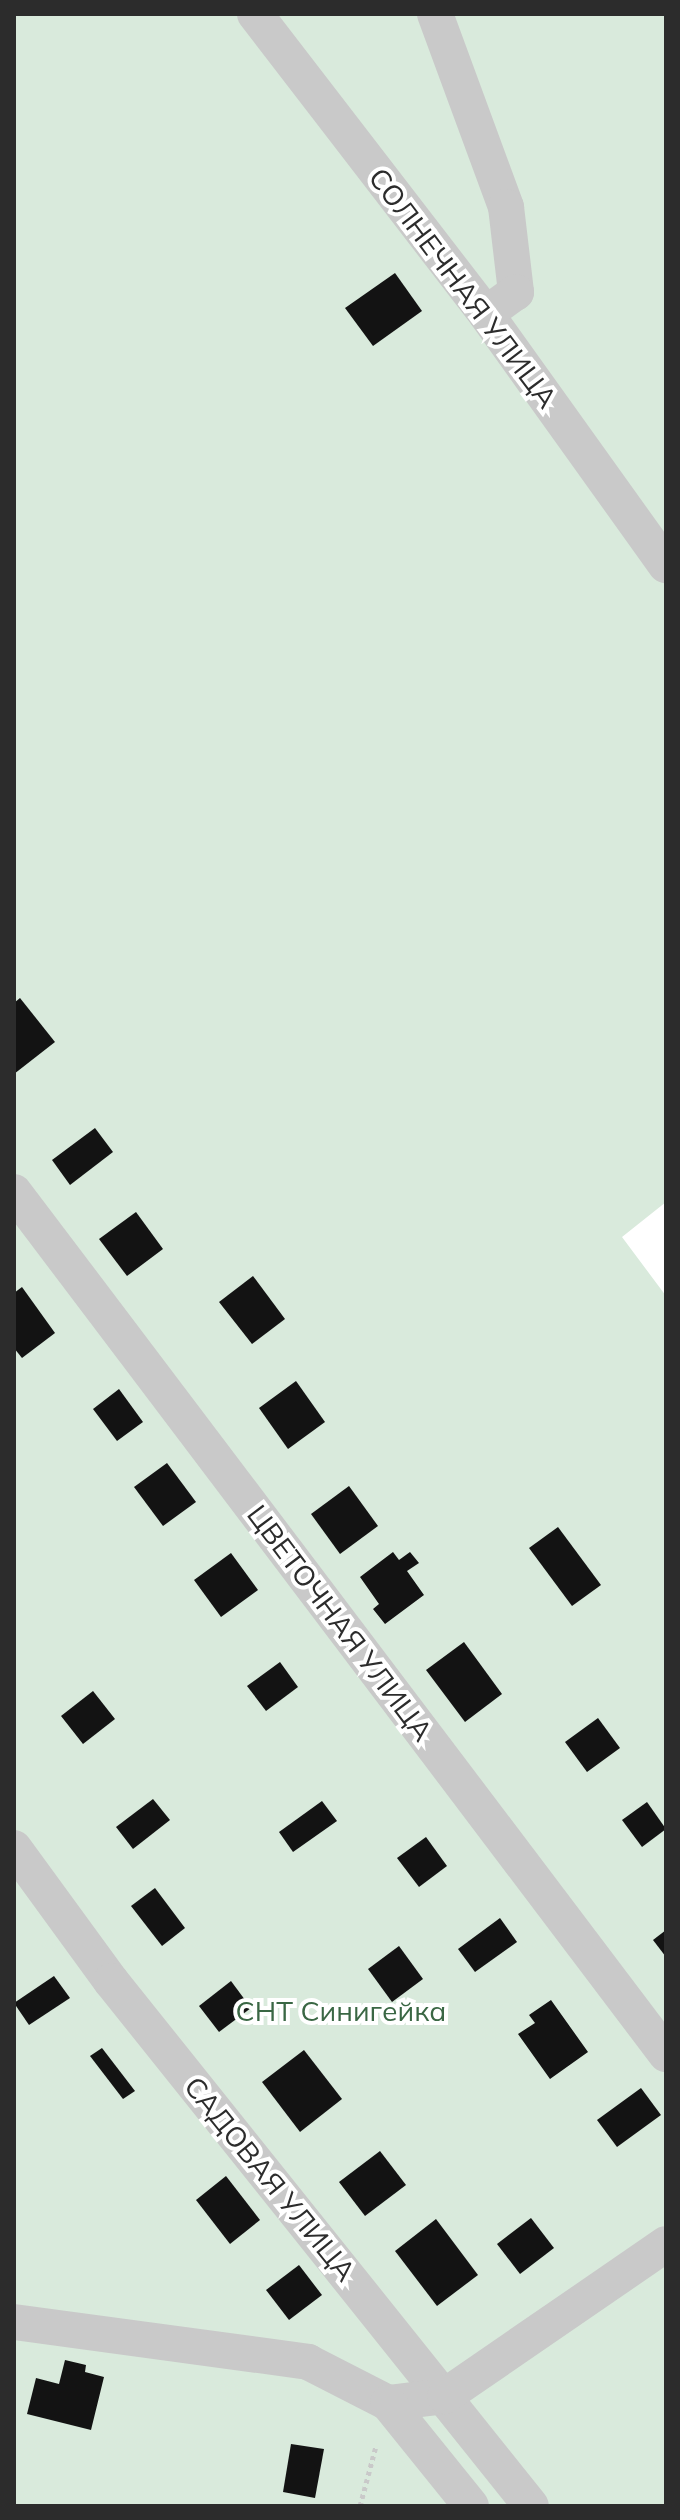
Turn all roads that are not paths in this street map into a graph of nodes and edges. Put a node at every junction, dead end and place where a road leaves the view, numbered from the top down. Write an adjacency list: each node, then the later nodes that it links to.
1 (255, 14): 3 (street, СОЛНЕЧНАЯ УЛИЦА)
2 (435, 14): 3 (street)
3 (486, 314): 4 (street, СОЛНЕЧНАЯ УЛИЦА)
4 (666, 565)
5 (14, 1192): 7 (street, ЦВЕТОЧНАЯ УЛИЦА)
6 (14, 1848): 10 (street, САДОВАЯ УЛИЦА)
7 (666, 2054)
8 (666, 2244): 10 (street)
9 (14, 2322): 11 (street)
10 (445, 2396): 11 (street); 13 (street, САДОВАЯ УЛИЦА)
11 (388, 2403): 12 (street)
12 (471, 2506)
13 (531, 2506)

